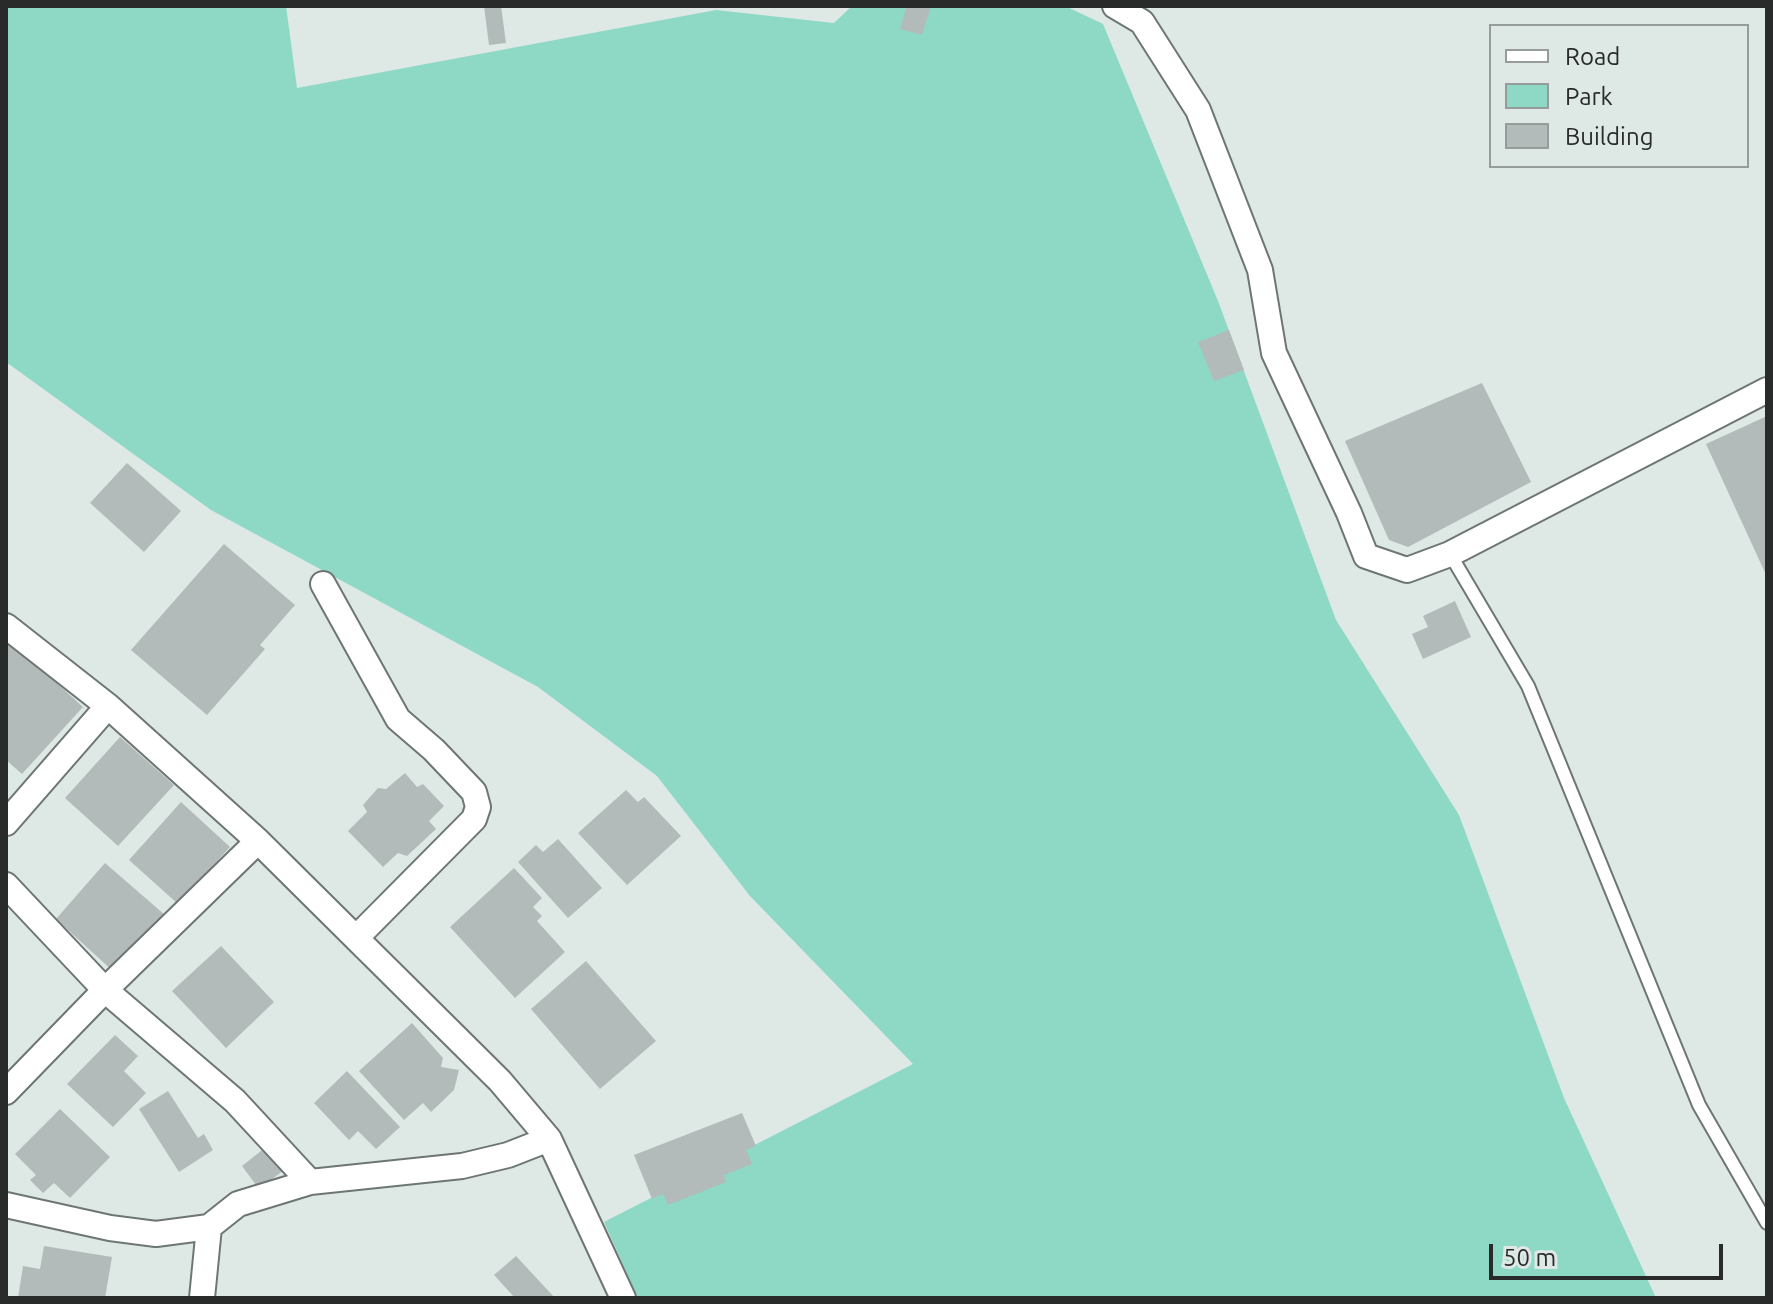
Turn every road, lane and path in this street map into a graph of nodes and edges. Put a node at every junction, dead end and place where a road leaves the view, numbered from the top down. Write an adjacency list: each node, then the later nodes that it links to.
1 (1115, 6): 3 (street)
2 (1767, 390): 3 (street)
3 (1450, 554): 16 (lane)
4 (323, 584): 10 (street)
5 (6, 626): 6 (street)
6 (108, 706): 7 (street); 8 (street)
7 (6, 823)
8 (258, 841): 10 (street); 11 (street)
9 (6, 885): 11 (street)
10 (356, 938): 13 (street)
11 (105, 990): 12 (street); 14 (street)
12 (6, 1092)
13 (549, 1139): 14 (street); 19 (street)
14 (310, 1182): 17 (street)
15 (6, 1205): 17 (street)
16 (1767, 1223)
17 (209, 1227): 18 (street)
18 (202, 1298)
19 (623, 1298)

